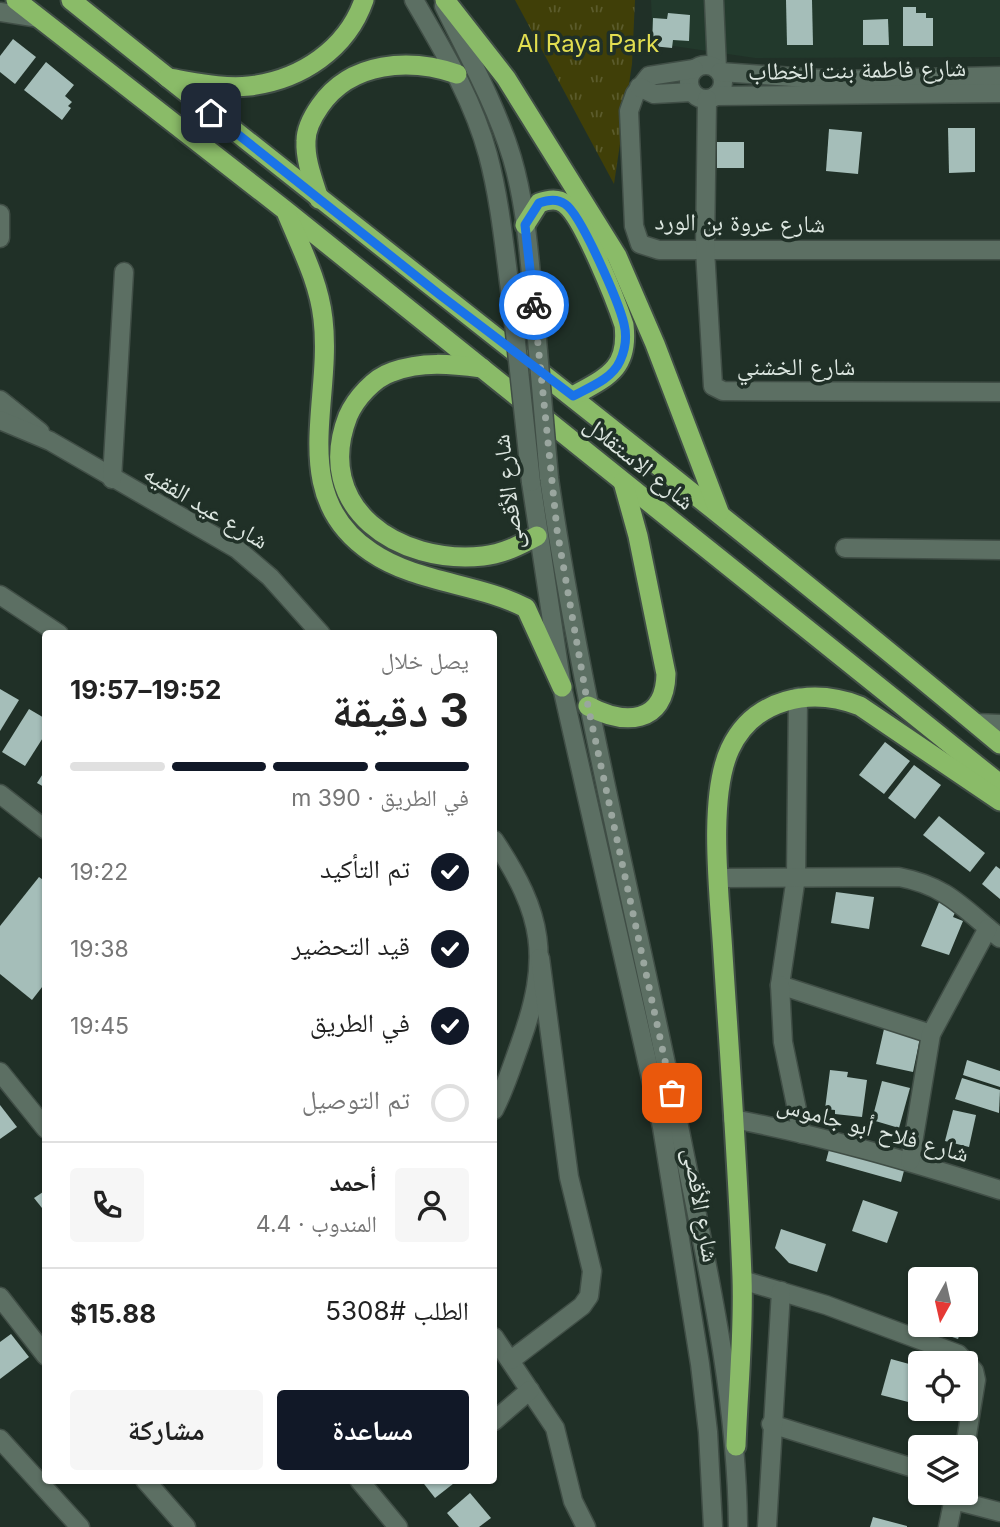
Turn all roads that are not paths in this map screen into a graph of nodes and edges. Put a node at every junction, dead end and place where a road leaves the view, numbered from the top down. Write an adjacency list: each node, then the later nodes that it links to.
1 (16, 0): 8 (highway, شارع الاستقلال)
2 (71, 0): 12 (highway, شارع الاستقلال)
3 (364, 0): 12 (highway)
4 (414, 0): 10 (street, شارع الأقصى)
5 (443, 0): 19 (street, شارع الأقصى); 32 (highway)
6 (714, 0): 9 (street)
7 (0, 12): 8 (street)
8 (39, 18): 17 (highway, شارع الاستقلال)
9 (708, 69): 11 (street, شارع فاطمة بنت الخطاب); 13 (street); 15 (street); 15 (street)
10 (457, 74): 16 (highway); 33 (street, شارع الأقصى, bridge)
11 (1000, 76)
12 (168, 78): 16 (highway, شارع الاستقلال)
13 (639, 87): 15 (street); 21 (street, شارع عروة بن الورد)
14 (1000, 93): 15 (street, شارع فاطمة بنت الخطاب)
15 (705, 95): 21 (street, شارع الخشني)
16 (318, 199): 26 (highway, شارع الاستقلال)
17 (285, 210): 24 (highway, شارع الاستقلال); 39 (highway)
18 (0, 214): 20 (street)
19 (525, 225): 26 (highway); 41 (street, شارع الأقصى, bridge)
20 (0, 238)
21 (705, 250): 22 (street, شارع عروة بن الورد); 25 (street, شارع الخشني)
22 (1000, 250)
23 (124, 272): 30 (street)
24 (482, 368): 31 (highway, شارع الاستقلال); 33 (highway)
25 (1000, 392)
26 (573, 396): 32 (highway, شارع الاستقلال)
27 (0, 400): 29 (street, شارع عيد الفقيه)
28 (0, 419): 29 (street, شارع عيد الفقيه)
29 (50, 441): 30 (street, شارع عيد الفقيه)
30 (112, 478): 38 (street, شارع عيد الفقيه)
31 (623, 482): 41 (highway); 45 (highway, شارع الاستقلال)
32 (719, 513): 42 (highway, شارع الاستقلال)
33 (537, 536): 39 (street, شارع الأقصى)
34 (845, 548): 35 (street)
35 (1000, 550)
36 (0, 595): 37 (street)
37 (53, 630)
38 (317, 630)
39 (562, 687): 84 (street, شارع الأقصى)
40 (798, 697): 47 (highway); 50 (street); 51 (highway)
41 (588, 706): 73 (street, شارع الأقصى)
42 (975, 723): 43 (street); 44 (highway, شارع الاستقلال)
43 (1000, 724)
44 (1000, 744)
45 (1000, 784)
46 (0, 794): 48 (street)
47 (1000, 801)
48 (42, 827)
49 (497, 845): 53 (street)
50 (796, 877): 51 (street); 52 (street); 54 (street)
51 (719, 878): 58 (highway)
52 (994, 933): 55 (street)
53 (540, 958): 57 (street); 66 (street)
54 (780, 985): 55 (street); 60 (street)
55 (931, 1034): 61 (street)
56 (0, 1072): 59 (street)
57 (497, 1102)
58 (733, 1119): 60 (street, شارع فلاح أبو جاموس); 63 (highway)
59 (42, 1124)
60 (802, 1134): 61 (street, شارع فلاح أبو جاموس)
61 (910, 1161): 62 (street, شارع فلاح أبو جاموس)
62 (1000, 1190)
63 (742, 1280): 64 (street); 73 (highway)
64 (780, 1291): 70 (street); 71 (street)
65 (0, 1297): 67 (street)
66 (500, 1348): 68 (street)
67 (42, 1351)
68 (530, 1390): 69 (street); 83 (street)
69 (497, 1418)
70 (771, 1424): 74 (street); 86 (street)
71 (967, 1435)
72 (0, 1439): 80 (street)
73 (736, 1446): 85 (street, شارع الأقصى)
74 (908, 1466)
75 (148, 1484): 81 (street)
76 (362, 1484): 82 (street)
77 (978, 1504): 79 (street)
78 (953, 1505): 87 (street)
79 (1000, 1512)
80 (80, 1527)
81 (186, 1527)
82 (398, 1527)
83 (586, 1527)
84 (713, 1527)
85 (738, 1527)
86 (766, 1527)
87 (948, 1527)

